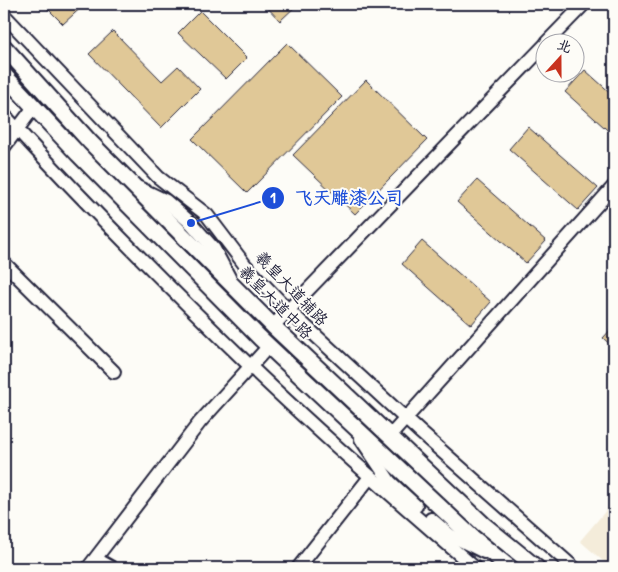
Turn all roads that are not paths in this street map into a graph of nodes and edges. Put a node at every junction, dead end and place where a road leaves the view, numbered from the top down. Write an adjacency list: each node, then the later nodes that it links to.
1 (584, 4): 3 (street)
2 (4, 15): 13 (street, 羲皇大道辅路)
3 (557, 32)
4 (4, 47): 14 (main road, 羲皇大道中路)
5 (536, 54): 13 (street)
6 (4, 75): 7 (main road)
7 (34, 107): 9 (street); 15 (main road)
8 (4, 115): 9 (street)
9 (17, 129): 10 (street); 16 (street)
10 (4, 147)
11 (614, 186): 18 (street)
12 (4, 263): 17 (street)
13 (288, 310): 14 (street); 18 (street, 羲皇大道辅路)
14 (273, 326): 19 (main road, 羲皇大道中路)
15 (268, 347): 16 (street); 22 (main road)
16 (250, 366): 20 (street); 21 (street)
17 (114, 372)
18 (405, 419): 19 (street); 27 (street, 羲皇大道辅路)
19 (390, 436): 26 (main road, 羲皇大道中路)
20 (370, 477): 24 (street); 25 (street)
21 (92, 564): 23 (street)
22 (504, 564)
23 (112, 568)
24 (298, 568)
25 (474, 568)
26 (536, 568)
27 (574, 568)

